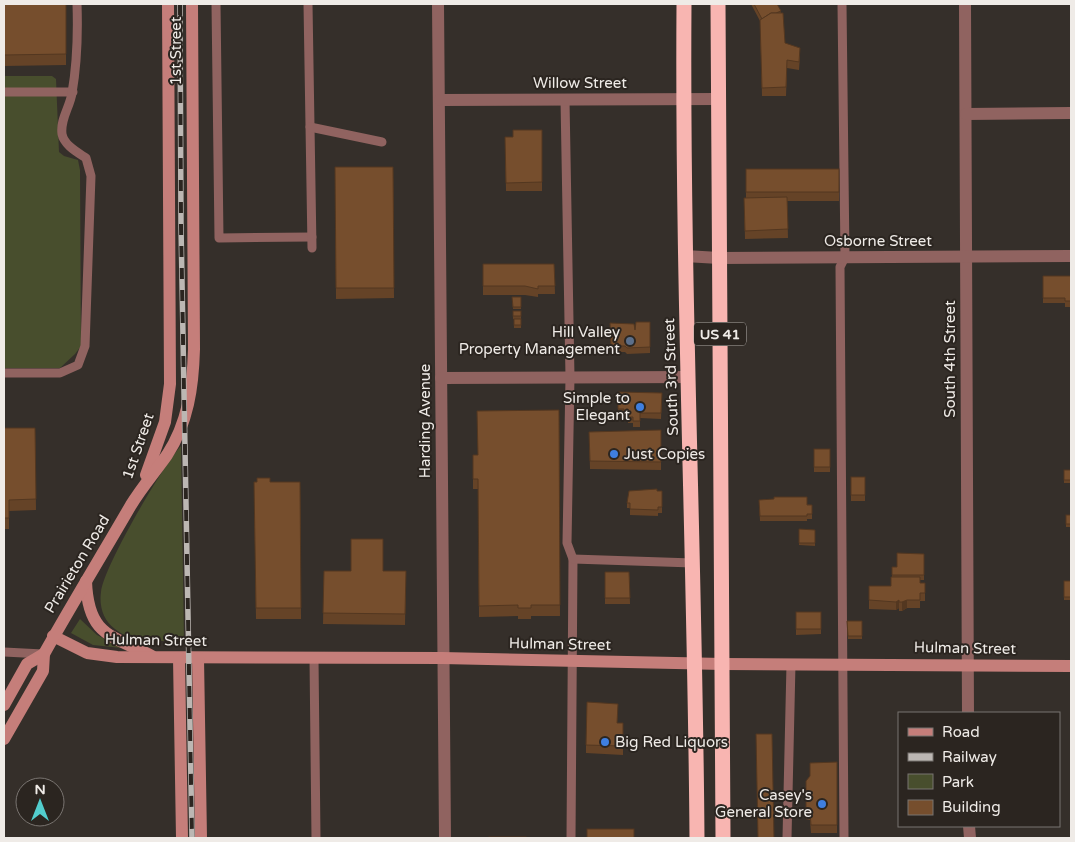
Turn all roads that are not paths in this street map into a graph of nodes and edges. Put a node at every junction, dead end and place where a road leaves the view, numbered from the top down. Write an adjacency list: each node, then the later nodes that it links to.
1 (77, 4): 12 (lane)
2 (168, 4): 32 (main road, 1st Street)
3 (192, 4): 32 (main road, 1st Street)
4 (216, 4): 21 (lane)
5 (308, 4): 19 (lane)
6 (438, 4): 15 (street, Harding Avenue)
7 (684, 4): 13 (highway, South 3rd Street / US 41)
8 (718, 4): 14 (highway, US 41)
9 (842, 4): 27 (lane)
10 (965, 4): 18 (street, South 4th Street)
11 (4, 92): 12 (lane)
12 (72, 92): 28 (lane)
13 (683, 99): 14 (street, Willow Street); 16 (street, Willow Street); 23 (highway, South 3rd Street / US 41)
14 (719, 99): 26 (highway, US 41)
15 (440, 100): 16 (street, Willow Street); 31 (street, Harding Avenue)
16 (565, 100): 29 (lane)
17 (1071, 113): 18 (street)
18 (966, 114): 25 (street, South 4th Street)
19 (310, 127): 20 (lane); 21 (lane)
20 (382, 142)
21 (312, 237): 22 (lane)
22 (312, 248)
23 (685, 256): 26 (street, Osborne Street); 30 (highway, South 3rd Street / US 41)
24 (1071, 256): 25 (street, Osborne Street)
25 (967, 257): 27 (street, Osborne Street); 49 (street, South 4th Street)
26 (719, 258): 27 (street, Osborne Street); 46 (highway, US 41)
27 (845, 258): 48 (lane)
28 (4, 374)
29 (570, 377): 30 (street); 31 (street); 33 (lane)
30 (689, 377): 34 (highway, South 3rd Street / US 41)
31 (441, 378): 43 (street, Harding Avenue)
32 (140, 491): 35 (main road, Prairieton Road)
33 (573, 559): 34 (lane); 44 (lane)
34 (693, 563): 45 (highway, South 3rd Street / US 41)
35 (86, 581): 36 (main road, Prairieton Road); 39 (main road)
36 (53, 636): 38 (main road, Prairieton Road); 39 (main road, Hulman Street)
37 (4, 652): 38 (lane)
38 (44, 654): 51 (main road, Prairieton Road); 53 (main road, Prairieton Road)
39 (156, 658): 40 (main road, Hulman Street)
40 (179, 658): 41 (main road, Hulman Street); 54 (main road)
41 (198, 658): 42 (main road, Hulman Street); 55 (main road)
42 (314, 658): 43 (main road, Hulman Street); 56 (lane)
43 (442, 658): 44 (main road, Hulman Street); 57 (street, Harding Avenue)
44 (572, 661): 45 (main road, Hulman Street); 58 (lane)
45 (696, 663): 46 (main road, Hulman Street); 59 (highway, South 3rd Street / US 41)
46 (723, 664): 47 (main road, Hulman Street); 60 (highway, US 41)
47 (791, 664): 48 (main road, Hulman Street); 61 (lane)
48 (842, 664): 49 (main road, Hulman Street); 62 (lane)
49 (967, 664): 50 (main road, Hulman Street); 52 (street, South 4th Street)
50 (1071, 666)
51 (4, 705)
52 (968, 712)
53 (4, 739)
54 (182, 838)
55 (201, 838)
56 (316, 838)
57 (445, 838)
58 (571, 838)
59 (696, 838)
60 (723, 838)
61 (787, 838)
62 (844, 838)

